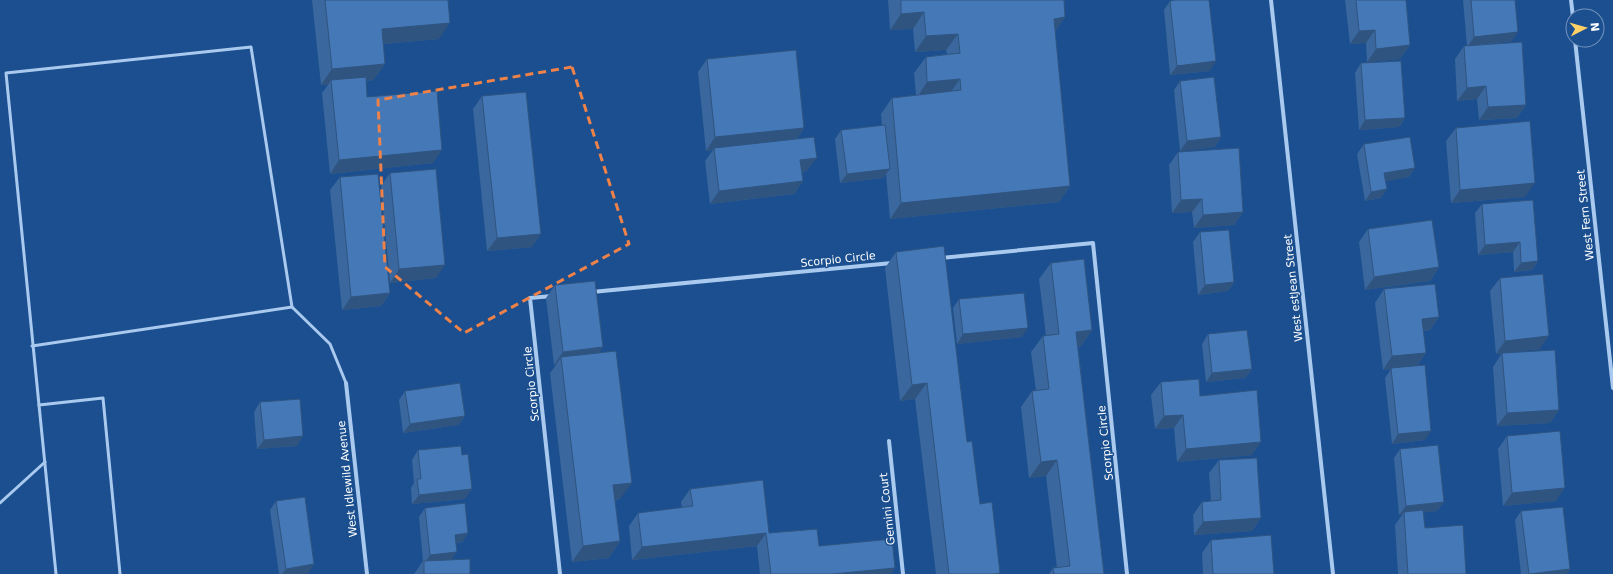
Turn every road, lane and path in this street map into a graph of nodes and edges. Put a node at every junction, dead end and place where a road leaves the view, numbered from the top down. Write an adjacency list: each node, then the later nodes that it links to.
1 (1271, 0): 21 (street, West estJean Street)
2 (1576, 48): 10 (street, West Fern Street)
3 (935, 258): 20 (street, Scorpio Circle)
4 (895, 262): 5 (street, Scorpio Circle)
5 (586, 292)
6 (554, 295): 18 (street, Scorpio Circle)
7 (292, 307): 8 (lane); 8 (lane); 9 (lane)
8 (32, 346): 11 (lane)
9 (346, 383): 17 (street, West Idlewild Avenue)
10 (1613, 388)
11 (39, 405): 13 (lane); 16 (lane)
12 (889, 441): 19 (street, Gemini Court)
13 (45, 462): 14 (lane); 15 (lane)
14 (0, 502)
15 (56, 574)
16 (120, 574)
17 (367, 574)
18 (560, 574)
19 (903, 574)
20 (1127, 574)
21 (1333, 574)

